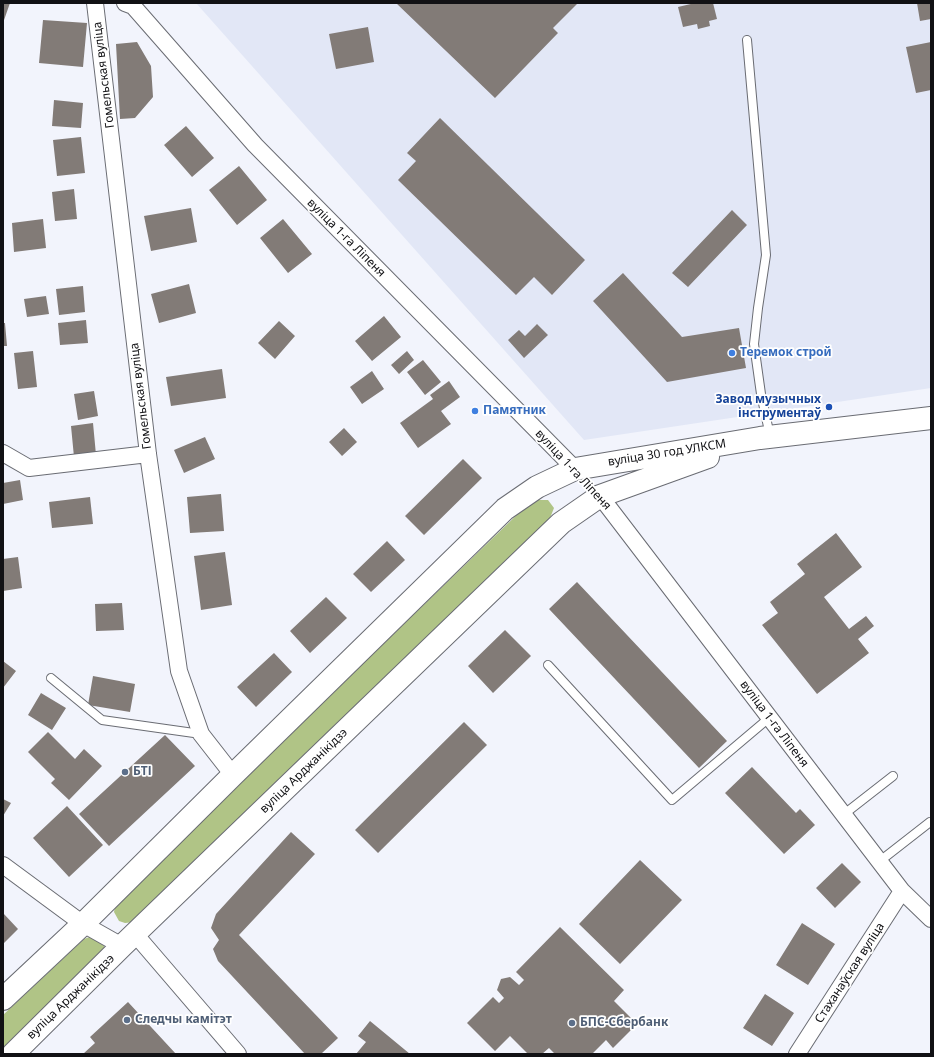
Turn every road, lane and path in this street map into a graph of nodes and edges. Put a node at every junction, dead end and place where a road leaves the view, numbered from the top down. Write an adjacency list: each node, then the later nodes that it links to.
1 (95, 3): 7 (street, Гомельская вуліца)
2 (125, 3): 8 (street, вуліца 1-га Ліпеня)
3 (747, 40): 5 (lane)
4 (931, 418): 5 (main road, вуліца 30 год УЛКСМ)
5 (765, 437): 8 (main road, вуліца 30 год УЛКСМ); 9 (main road, вуліца 30 год УЛКСМ)
6 (3, 453): 7 (street)
7 (148, 454): 13 (street, Гомельская вуліца)
8 (574, 468): 9 (main road, вуліца 1-га Ліпеня); 14 (main road)
9 (600, 496): 12 (street, вуліца 1-га Ліпеня); 23 (main road, вуліца Арджанікідзэ)
10 (548, 664): 12 (lane)
11 (51, 678): 13 (lane)
12 (769, 718): 16 (street, вуліца 1-га Ліпеня)
13 (201, 734): 14 (street, Гомельская вуліца)
14 (233, 775): 22 (main road)
15 (894, 776): 16 (lane)
16 (843, 815): 18 (street, вуліца 1-га Ліпеня)
17 (930, 822): 18 (lane)
18 (880, 861): 20 (street, вуліца 1-га Ліпеня)
19 (3, 866): 22 (street)
20 (902, 891): 21 (street, вуліца 1-га Ліпеня); 27 (street, Стаханаўская вуліца)
21 (931, 919)
22 (83, 924): 23 (street); 24 (main road)
23 (129, 940): 25 (main road, вуліца Арджанікідзэ); 26 (street)
24 (3, 999)
25 (13, 1054)
26 (238, 1054)
27 (797, 1054)

